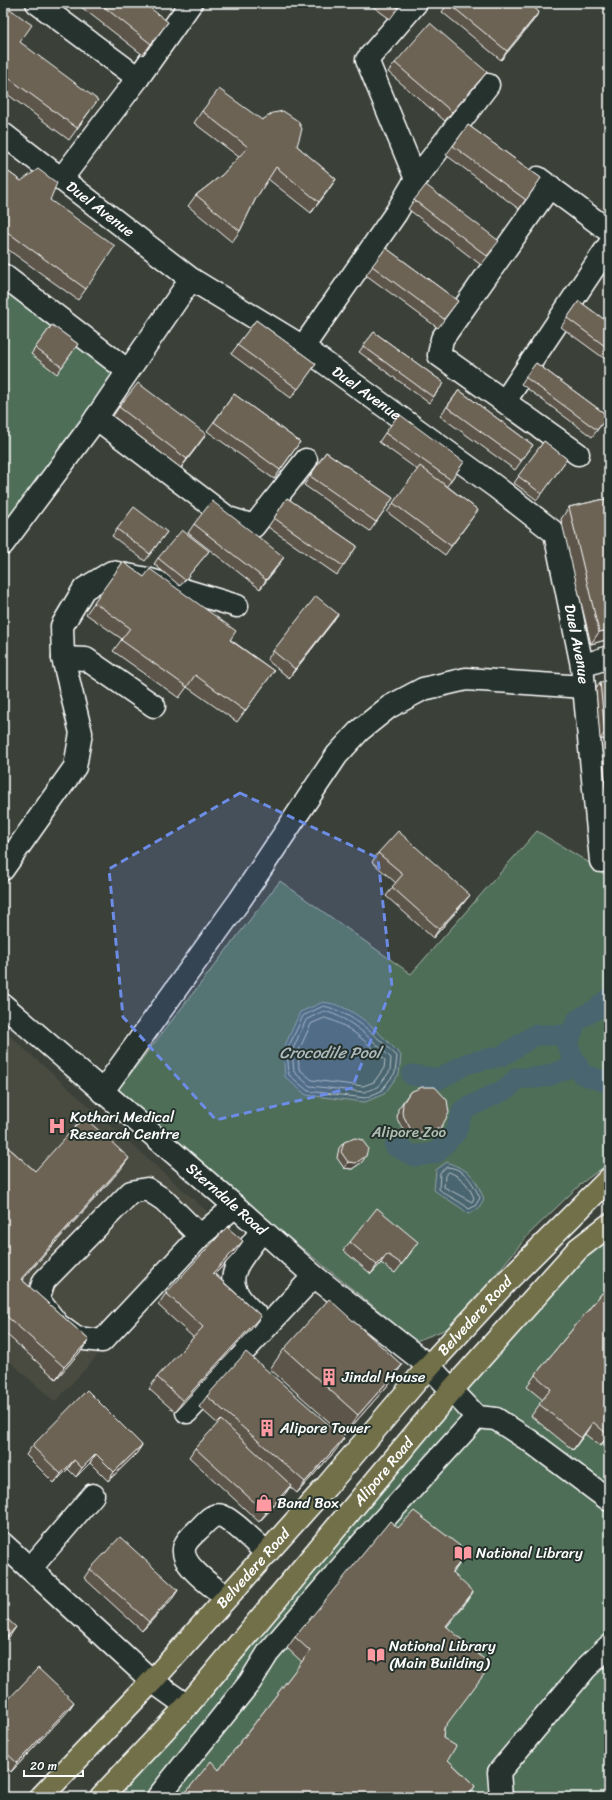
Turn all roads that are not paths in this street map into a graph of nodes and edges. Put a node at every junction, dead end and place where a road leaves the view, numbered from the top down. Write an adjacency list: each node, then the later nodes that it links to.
1 (37, 3): 4 (street)
2 (191, 3): 4 (street)
3 (416, 3): 11 (street)
4 (138, 78): 10 (street)
5 (488, 86): 6 (street)
6 (457, 126): 8 (street); 11 (street)
7 (3, 134): 10 (street, Duel Avenue)
8 (476, 138)
9 (521, 167): 12 (street)
10 (62, 178): 16 (street, Duel Avenue)
11 (416, 179): 17 (street)
12 (550, 186): 13 (street); 19 (street)
13 (609, 231)
14 (609, 245): 19 (street)
15 (3, 275): 18 (street)
16 (191, 279): 17 (street, Duel Avenue); 18 (street)
17 (303, 347): 27 (street, Duel Avenue)
18 (128, 371): 20 (street)
19 (505, 401): 21 (street)
20 (96, 418): 22 (street); 23 (street)
21 (578, 454)
22 (306, 460)
23 (3, 544)
24 (237, 606): 26 (street)
25 (609, 657): 27 (street)
26 (63, 658): 29 (street); 31 (street)
27 (582, 666): 28 (street, Duel Avenue)
28 (584, 688): 30 (street, Duel Avenue); 33 (street)
29 (154, 706)
30 (602, 861)
31 (3, 869)
32 (3, 1005): 33 (street, Sterndale Road)
33 (102, 1092): 35 (street, Sterndale Road)
34 (609, 1179): 41 (highway, Belvedere Road)
35 (235, 1206): 37 (street, Sterndale Road); 38 (street)
36 (609, 1225): 42 (highway, Alipore Road)
37 (262, 1230): 39 (street, Sterndale Road); 40 (street)
38 (200, 1236): 38 (street)
39 (314, 1276): 40 (street); 41 (street, Sterndale Road)
40 (268, 1326): 43 (street)
41 (429, 1366): 42 (street, Sterndale Road); 48 (highway, Belvedere Road)
42 (451, 1391): 44 (street, Sterndale Road); 53 (highway, Alipore Road)
43 (187, 1412)
44 (477, 1417): 46 (street); 56 (street)
45 (93, 1495): 49 (street)
46 (609, 1500)
47 (3, 1544): 49 (street)
48 (267, 1553): 50 (highway, Belvedere Road); 50 (street)
49 (30, 1569): 52 (street)
50 (226, 1597): 52 (highway, Belvedere Road)
51 (609, 1646): 57 (street)
52 (152, 1681): 53 (street); 54 (highway, Belvedere Road)
53 (187, 1706): 55 (highway, Alipore Road)
54 (41, 1797)
55 (101, 1797)
56 (158, 1797)
57 (501, 1797)

